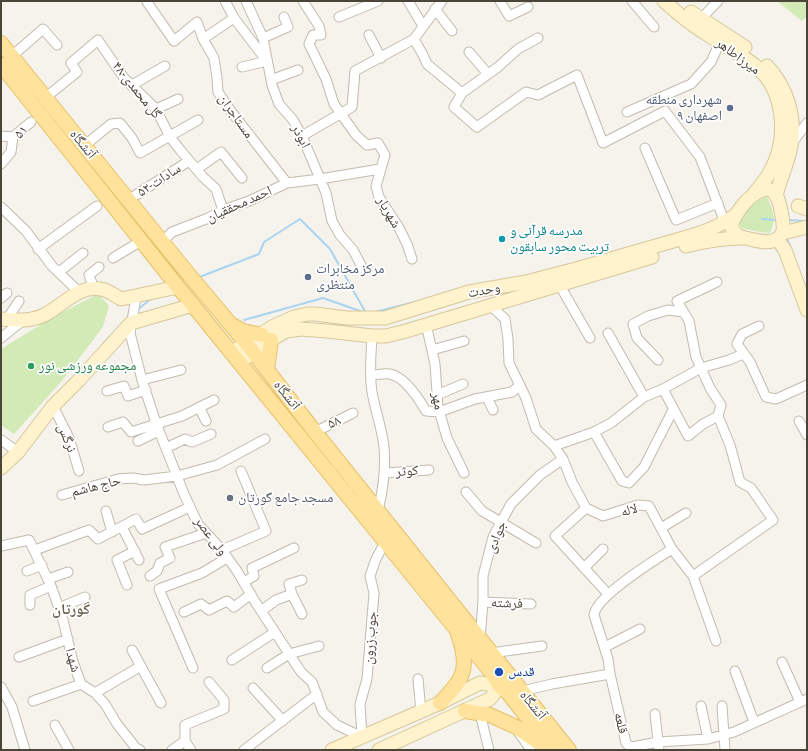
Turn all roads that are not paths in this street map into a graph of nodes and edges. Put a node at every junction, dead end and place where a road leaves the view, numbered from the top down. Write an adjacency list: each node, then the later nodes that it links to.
1 (225, 1): 16 (street)
2 (246, 1): 22 (street, ابوذر)
3 (303, 1): 44 (street)
4 (378, 1): 15 (street)
5 (408, 1): 18 (street)
6 (500, 1): 13 (street)
7 (632, 1): 19 (street)
8 (664, 1): 26 (main road, میرزاطاهر)
9 (677, 1): 17 (main road, میرزاطاهر)
10 (718, 1): 17 (street)
11 (147, 2): 25 (street, مستاجران)
12 (439, 4): 18 (street); 20 (street)
13 (528, 7)
14 (284, 17): 22 (street)
15 (340, 17)
16 (234, 18): 25 (street); 32 (street)
17 (700, 20): 52 (main road, میرزاطاهر)
18 (423, 26): 23 (street)
19 (654, 27)
20 (452, 31)
21 (369, 35): 30 (street)
22 (263, 38): 32 (street, ابوذر)
23 (414, 38): 30 (street); 39 (street)
24 (538, 38): 36 (street)
25 (203, 39): 61 (street, مستاجران)
26 (720, 42): 43 (street); 62 (main road, میرزاطاهر)
27 (1, 43): 31 (main road, آتشگاه)
28 (57, 45): 31 (street)
29 (469, 52): 36 (street)
30 (381, 58): 44 (street)
31 (6, 61): 40 (main road, آتشگاه); 74 (main road, آتشگاه)
32 (267, 61): 33 (street); 37 (street, ابوذر)
33 (243, 65)
34 (165, 66): 38 (street)
35 (298, 70): 37 (street)
36 (488, 74): 39 (street)
37 (270, 80): 49 (street, ابوذر)
38 (132, 85): 40 (street, ۴۸-گل محمدی); 42 (street, ۴۸-گل محمدی)
39 (462, 93): 65 (street)
40 (45, 98): 53 (main road, آتشگاه)
41 (178, 99): 42 (street)
42 (156, 109): 51 (street, ۴۸-گل محمدی)
43 (627, 112)
44 (341, 113): 49 (street); 57 (street, شهریار)
45 (198, 120): 51 (street)
46 (31, 122): 50 (street, ۵۱)
47 (805, 130): 52 (street)
48 (1, 136): 50 (street)
49 (302, 136): 60 (street, ابوذر)
50 (13, 137): 56 (street, ۵۱)
51 (170, 137): 53 (street); 55 (street, ۴۸-گل محمدی)
52 (791, 144): 63 (main road, میرزاطاهر)
53 (84, 146): 64 (main road, آتشگاه)
54 (645, 148): 65 (street)
55 (189, 161): 58 (street, ۴۸-گل محمدی); 64 (street, ۵۲-سادات)
56 (1, 164)
57 (380, 169): 60 (street, احمد محققیان); 79 (street, شهریار)
58 (197, 170): 59 (street); 68 (street, ۴۸-گل محمدی)
59 (242, 178)
60 (320, 179): 61 (street, احمد محققیان); 81 (street, ابوذر)
61 (286, 183): 68 (street, احمد محققیان)
62 (753, 195): 63 (main road); 69 (main road)
63 (776, 196): 72 (main road)
64 (128, 200): 75 (main road, آتشگاه)
65 (718, 203): 70 (street)
66 (97, 206): 76 (street)
67 (1, 207): 76 (street)
68 (223, 210): 75 (street, احمد محققیان)
69 (737, 214): 70 (main road, وحدت); 73 (main road)
70 (725, 223): 87 (main road, وحدت)
71 (807, 227): 72 (main road)
72 (780, 236): 73 (main road); 93 (main road)
73 (743, 238): 84 (main road, وحدت)
74 (141, 241): 78 (street); 85 (main road, آتشگاه)
75 (162, 242): 99 (main road, آتشگاه)
76 (38, 249): 82 (street)
77 (83, 253): 82 (street)
78 (113, 258)
79 (412, 258)
80 (99, 267): 86 (street)
81 (363, 269)
82 (59, 272): 88 (street)
83 (717, 282): 95 (street)
84 (559, 284): 92 (main road, وحدت); 106 (street)
85 (178, 287): 91 (main road, آتشگاه); 94 (main road)
86 (94, 289): 88 (main road); 94 (main road)
87 (482, 290): 89 (main road, وحدت); 92 (main road)
88 (79, 292): 97 (main road)
89 (455, 296): 96 (main road); 104 (main road, وحدت)
90 (19, 301): 98 (street)
91 (193, 305): 94 (main road); 111 (main road, آتشگاه)
92 (488, 306): 96 (main road, وحدت); 120 (street)
93 (807, 310)
94 (133, 312): 117 (street, ولی عصر); 128 (main road)
95 (683, 312): 112 (street); 113 (street)
96 (463, 313): 100 (main road, وحدت)
97 (34, 317): 98 (main road); 105 (street)
98 (4, 319)
99 (231, 324): 104 (main road); 108 (main road, آتشگاه)
100 (426, 324): 103 (main road, وحدت); 109 (street, مهر)
101 (759, 326): 110 (street)
102 (608, 333): 126 (street)
103 (372, 336): 104 (main road, وحدت); 116 (street)
104 (267, 337): 108 (main road, وحدت); 115 (main road)
105 (1, 338)
106 (590, 338)
107 (464, 342): 109 (street)
108 (250, 348): 111 (main road, وحدت); 115 (main road, آتشگاه)
109 (432, 350): 124 (street, مهر)
110 (743, 354): 113 (street); 119 (street)
111 (236, 357): 169 (main road, آتشگاه)
112 (658, 360)
113 (701, 368): 122 (street); 134 (street)
114 (181, 370): 117 (street)
115 (267, 370): 139 (main road, آتشگاه)
116 (371, 375): 132 (street); 154 (street)
117 (142, 380): 121 (street, ولی عصر)
118 (463, 384): 124 (street)
119 (807, 385)
120 (519, 386): 125 (street); 146 (street)
121 (146, 390): 123 (street); 138 (street, ولی عصر)
122 (662, 390): 126 (street); 131 (street)
123 (107, 391)
124 (437, 395): 132 (street, مهر)
125 (487, 397): 130 (street); 132 (street)
126 (644, 397): 140 (street)
127 (214, 400): 129 (street)
128 (53, 406): 148 (main road); 151 (street, نرگس)
129 (198, 407): 135 (street); 138 (street)
130 (493, 410)
131 (673, 410): 134 (street); 140 (street)
132 (439, 412): 155 (street, مهر)
133 (354, 413): 139 (street, ۵۸)
134 (718, 416): 184 (street)
135 (206, 421)
136 (799, 421): 141 (street)
137 (108, 427): 138 (street)
138 (158, 427): 145 (street); 147 (street, ولی عصر)
139 (314, 432): 162 (main road, آتشگاه)
140 (594, 432): 146 (street)
141 (806, 433)
142 (211, 434): 147 (street)
143 (265, 439): 156 (street, حاج هاشم)
144 (1, 440): 148 (street)
145 (138, 441)
146 (554, 446): 149 (street)
147 (166, 448): 156 (street, ولی عصر)
148 (18, 452): 150 (main road)
149 (563, 459): 160 (street); 164 (street, جوادی)
150 (1, 468)
151 (79, 470)
152 (429, 470): 154 (street, کوثر)
153 (241, 471): 177 (street)
154 (385, 473): 162 (street)
155 (464, 473)
156 (177, 476): 158 (street, حاج هاشم); 159 (street, ولی عصر)
157 (466, 492): 164 (street)
158 (62, 495)
159 (190, 507): 165 (street); 168 (street, ولی عصر)
160 (586, 508): 166 (street, لاله); 180 (street)
161 (106, 511): 167 (street)
162 (378, 511): 204 (main road, آتشگاه)
163 (686, 513): 166 (street)
164 (501, 523): 170 (street); 193 (street, جوادی)
165 (122, 527): 167 (street); 176 (street)
166 (661, 528): 174 (street, لاله)
167 (112, 532): 175 (street)
168 (206, 533): 177 (street, ولی عصر); 183 (street)
169 (386, 542): 200 (main road, آتشگاه); 245 (street, جوب زرون)
170 (536, 543)
171 (1, 546): 175 (street)
172 (294, 548): 187 (street)
173 (603, 549): 180 (street)
174 (672, 549): 184 (street, لاله); 191 (street)
175 (35, 550): 179 (street, شهدا)
176 (135, 551): 178 (street); 188 (street)
177 (224, 554): 187 (street, ولی عصر); 216 (street)
178 (139, 560)
179 (42, 565): 181 (street); 186 (street, شهدا)
180 (584, 568): 191 (street)
181 (27, 571)
182 (68, 572): 186 (street)
183 (150, 576)
184 (693, 576): 205 (street, لاله)
185 (302, 580): 190 (street)
186 (49, 582): 195 (street); 196 (street, شهدا)
187 (244, 582): 189 (street, ولی عصر)
188 (127, 585)
189 (251, 594): 197 (street, ولی عصر); 198 (street)
190 (292, 594): 197 (street); 199 (street)
191 (608, 594): 208 (street)
192 (85, 597): 196 (street)
193 (483, 602): 194 (street, فرشته); 204 (street, جوادی)
194 (531, 604)
195 (30, 605)
196 (59, 608): 203 (street, شهدا)
197 (261, 611): 202 (street, ولی عصر)
198 (184, 612)
199 (302, 614)
200 (456, 628): 222 (main road, آتشگاه); 232 (main road)
201 (640, 630): 208 (street)
202 (275, 632): 211 (street, ولی عصر); 213 (street)
203 (68, 639): 212 (street); 223 (street, شهدا)
204 (480, 639): 210 (main road, آتشگاه)
205 (716, 641)
206 (319, 646): 211 (street)
207 (542, 646): 210 (street)
208 (605, 647): 219 (street)
209 (132, 650): 215 (street)
210 (491, 653): 222 (main road, آتشگاه)
211 (289, 654): 217 (street); 228 (street, ولی عصر)
212 (19, 657)
213 (232, 660)
214 (782, 662): 230 (street)
215 (141, 666): 227 (street); 231 (street)
216 (193, 668)
217 (267, 668)
218 (735, 671): 241 (street)
219 (610, 674): 226 (street); 249 (street, قلعه)
220 (418, 679): 236 (street)
221 (209, 682): 248 (street)
222 (505, 682): 226 (main road, آتشگاه); 232 (main road); 235 (main road); 261 (main road, آتشگاه)
223 (81, 684): 227 (street, شهدا); 229 (street)
224 (1, 687): 251 (street)
225 (254, 688): 239 (street)
226 (522, 691): 262 (main road, آتشگاه)
227 (95, 693): 250 (street, شهدا)
228 (317, 694): 239 (street); 245 (street, ولی عصر)
229 (33, 700)
230 (804, 700): 241 (street, قلعه)
231 (161, 703)
232 (440, 703): 236 (main road)
233 (701, 706): 247 (street)
234 (722, 706): 244 (street)
235 (465, 711): 237 (main road); 246 (main road)
236 (421, 712): 240 (main road)
237 (480, 713): 243 (main road); 258 (street)
238 (655, 714): 249 (street)
239 (283, 721): 255 (street)
240 (400, 721): 245 (main road); 246 (main road)
241 (754, 722): 244 (street, قلعه)
242 (55, 724): 252 (street)
243 (516, 727): 259 (street); 260 (main road)
244 (724, 734): 247 (street, قلعه); 263 (street)
245 (362, 737): 256 (main road)
246 (408, 737): 257 (main road)
247 (708, 739): 249 (street, قلعه)
248 (185, 741): 253 (street); 254 (street)
249 (658, 746)
250 (136, 749)
251 (25, 750)
252 (69, 750)
253 (172, 750)
254 (191, 750)
255 (244, 750)
256 (332, 750)
257 (379, 750)
258 (489, 750)
259 (530, 750)
260 (550, 750)
261 (554, 750)
262 (569, 750)
263 (725, 750)

